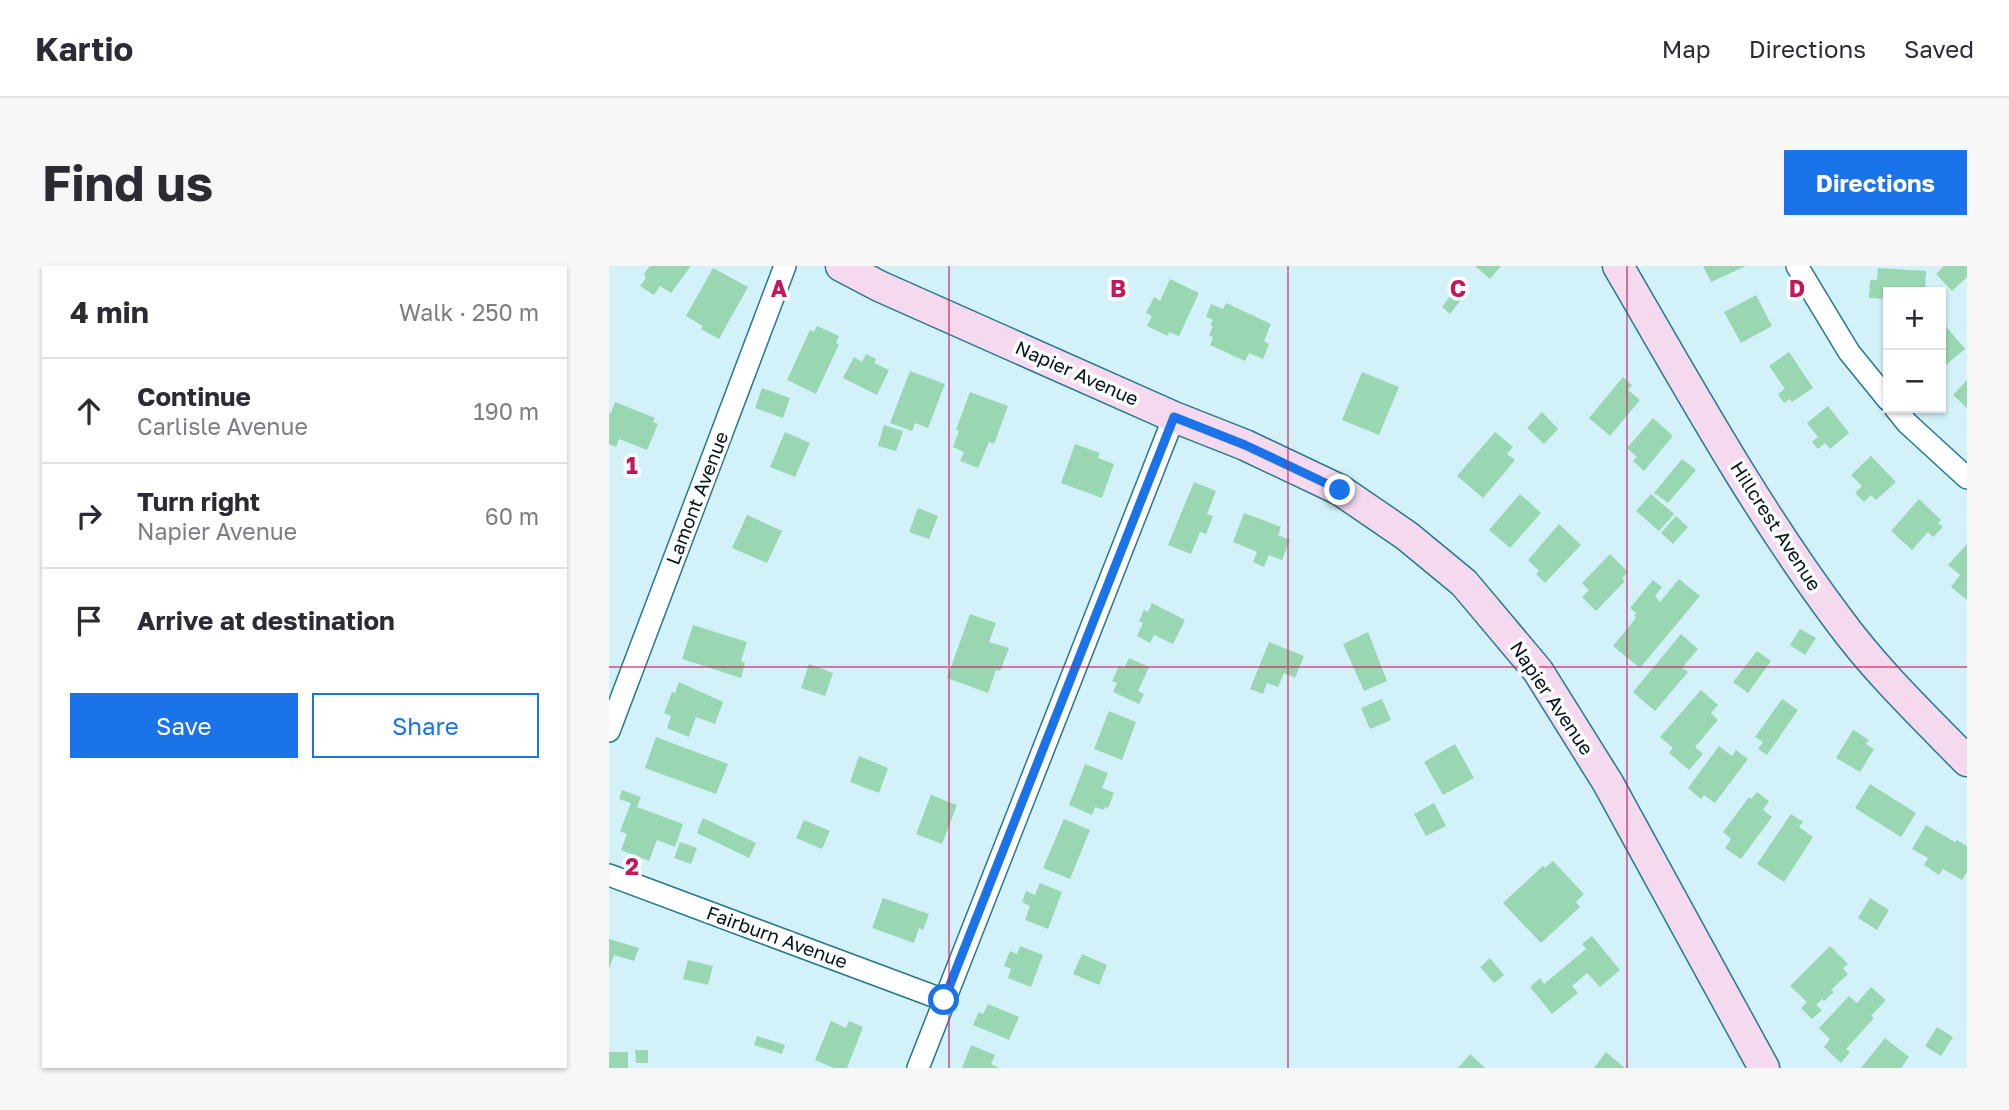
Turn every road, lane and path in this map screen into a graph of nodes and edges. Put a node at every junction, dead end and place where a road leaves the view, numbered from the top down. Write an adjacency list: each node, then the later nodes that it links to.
1 (785, 266): 9 (street, Lamont Avenue)
2 (841, 266): 7 (street, Napier Avenue)
3 (1618, 266): 10 (street, Hillcrest Avenue)
4 (1798, 267): 5 (street)
5 (1883, 394)
6 (1899, 413): 8 (street)
7 (1174, 417): 12 (street); 14 (street, Napier Avenue)
8 (1967, 478)
9 (609, 731)
10 (1967, 761)
11 (609, 875): 12 (street, Fairburn Avenue)
12 (944, 1000): 13 (street)
13 (918, 1068)
14 (1764, 1068)

